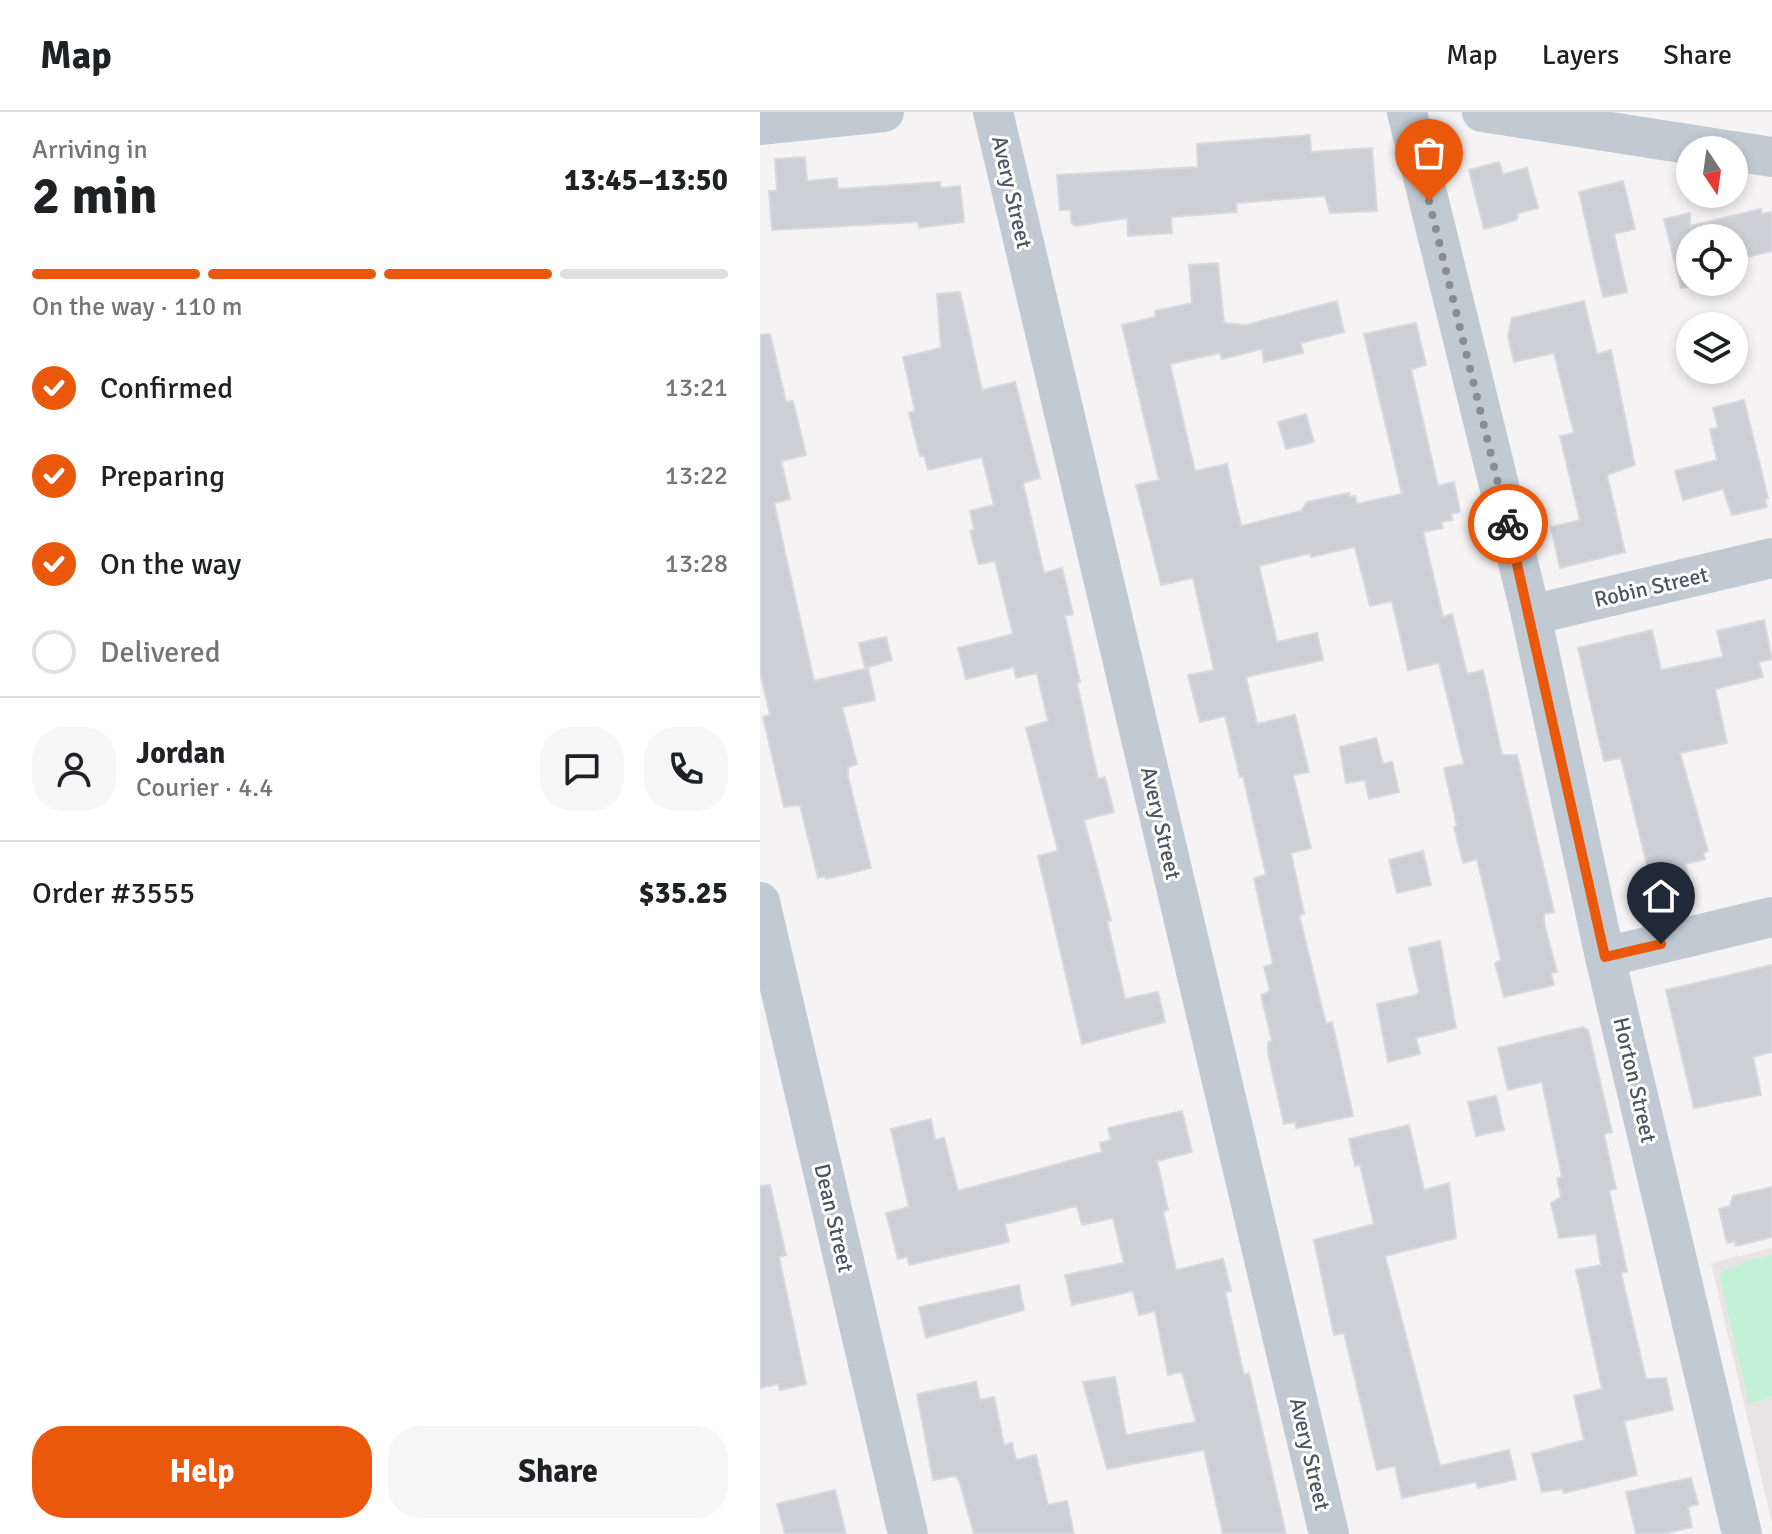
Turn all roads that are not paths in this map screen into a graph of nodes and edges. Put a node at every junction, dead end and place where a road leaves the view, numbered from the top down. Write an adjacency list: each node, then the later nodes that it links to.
1 (884, 112): 5 (street)
2 (993, 112): 15 (street, Avery Street)
3 (1407, 112): 10 (street, Horton Street)
4 (1482, 112): 6 (street)
5 (760, 125)
6 (1676, 142)
7 (1748, 153): 8 (street)
8 (1772, 157)
9 (1772, 558): 10 (street, Robin Street)
10 (1531, 615): 13 (street, Horton Street)
11 (760, 902): 14 (street, Dean Street)
12 (1772, 917): 13 (street)
13 (1605, 957): 16 (street, Horton Street)
14 (908, 1534)
15 (1329, 1534)
16 (1742, 1534)

